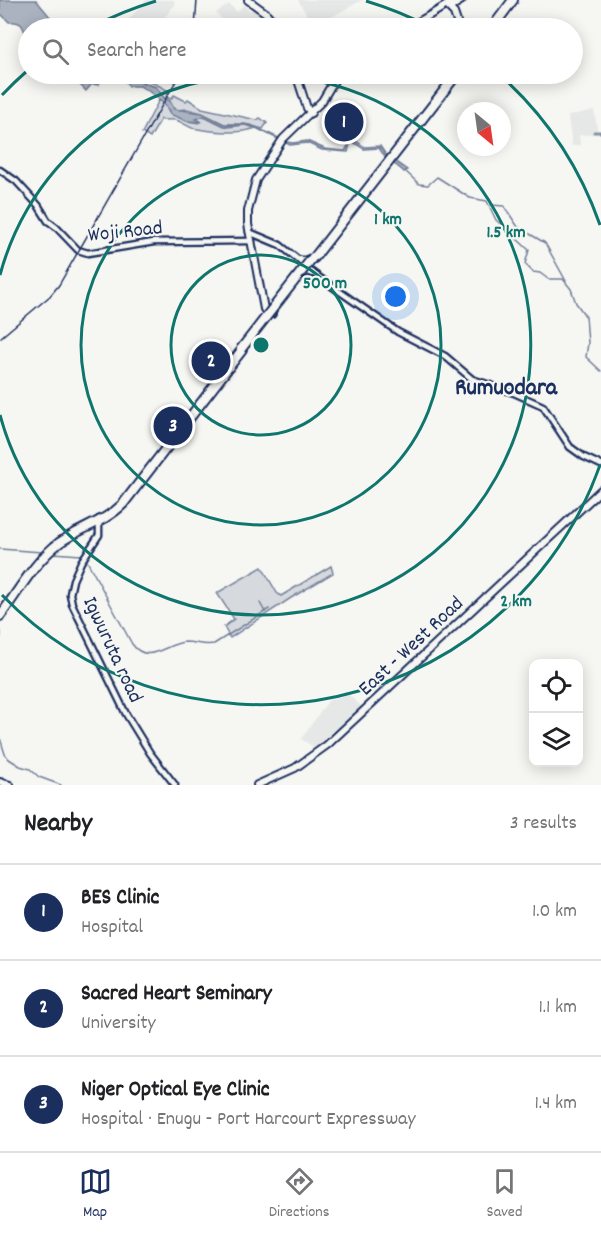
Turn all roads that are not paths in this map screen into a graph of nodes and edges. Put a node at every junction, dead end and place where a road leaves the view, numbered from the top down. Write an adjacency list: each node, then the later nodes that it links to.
1 (250, 0): 4 (main road)
2 (512, 0): 7 (highway)
3 (452, 3): 5 (main road); 6 (main road)
4 (273, 18)
5 (426, 18)
6 (457, 18)
7 (498, 18)
8 (301, 84): 11 (main road)
9 (333, 84): 11 (main road)
10 (448, 84): 16 (highway)
11 (310, 110): 12 (main road); 12 (main road)
12 (284, 142): 14 (main road)
13 (0, 170): 15 (main road, Woji Road)
14 (250, 231): 15 (main road); 16 (main road)
15 (252, 241): 17 (main road)
16 (306, 265): 17 (main road); 18 (highway, bridge); 19 (main road)
17 (272, 308): 18 (main road); 18 (main road)
18 (232, 362): 21 (highway)
19 (601, 463)
20 (601, 492): 23 (main road, East - West Road)
21 (98, 521): 22 (highway); 24 (main road, Igwuruta road); 24 (main road, Igwuruta road)
22 (0, 615)
23 (460, 623): 28 (main road, East - West Road); 29 (main road, East - West Road)
24 (169, 779): 27 (main road, Igwuruta road)
25 (1, 784): 26 (main road)
26 (10, 785)
27 (174, 785)
28 (257, 785)
29 (265, 785)

